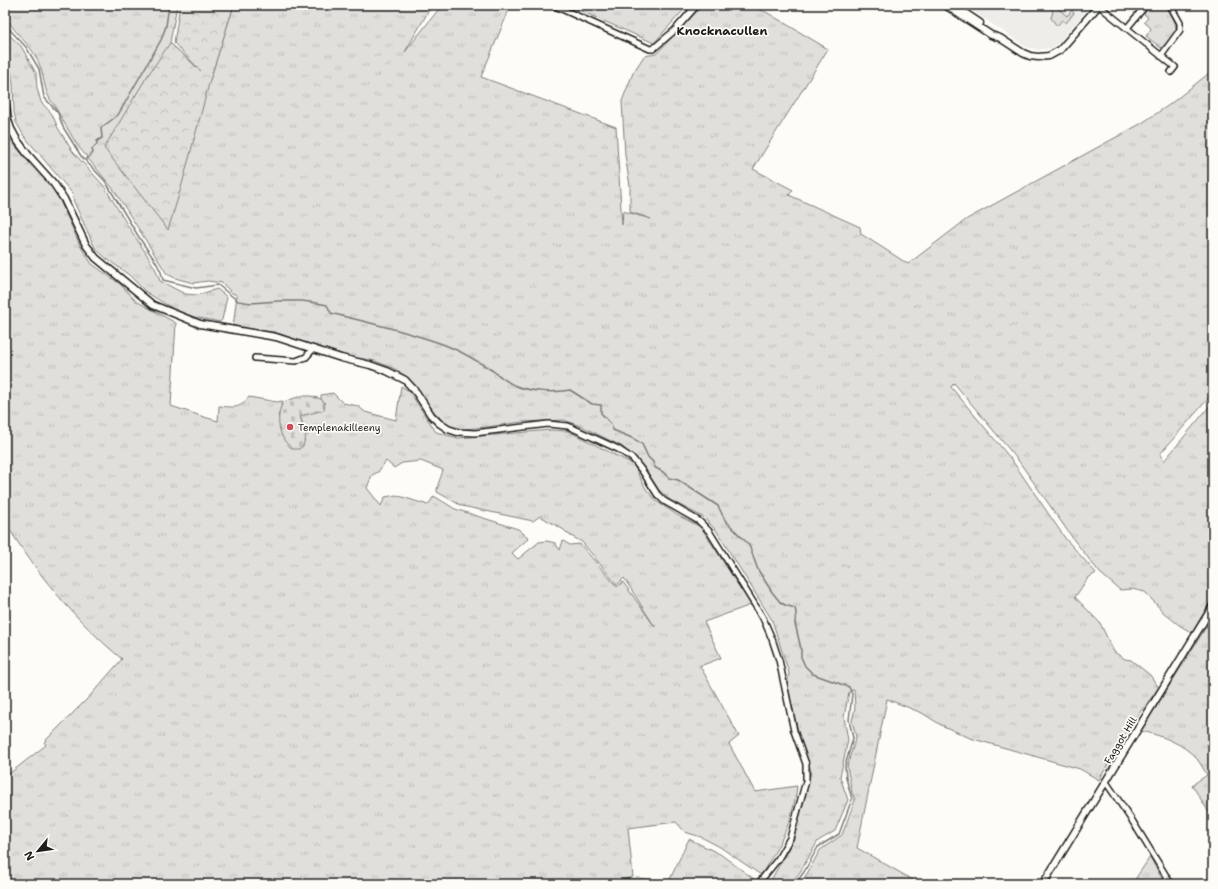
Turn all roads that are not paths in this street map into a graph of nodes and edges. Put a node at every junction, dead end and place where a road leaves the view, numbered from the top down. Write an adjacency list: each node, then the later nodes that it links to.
1 (553, 5): 2 (street)
2 (697, 5)
3 (945, 5): 9 (street)
4 (953, 5): 9 (street)
5 (1098, 5): 8 (street); 9 (street)
6 (1146, 5): 8 (street)
7 (1170, 5): 10 (street)
8 (1127, 28): 10 (street)
9 (1000, 38)
10 (1161, 56): 11 (street)
11 (1171, 72)
12 (5, 99): 13 (street)
13 (312, 349): 14 (street); 15 (street)
14 (255, 358)
15 (458, 432): 18 (street)
16 (1213, 606): 17 (street, Faggot Hill)
17 (1106, 782): 19 (street, Faggot Hill); 20 (street)
18 (758, 884)
19 (1043, 884)
20 (1171, 884)

